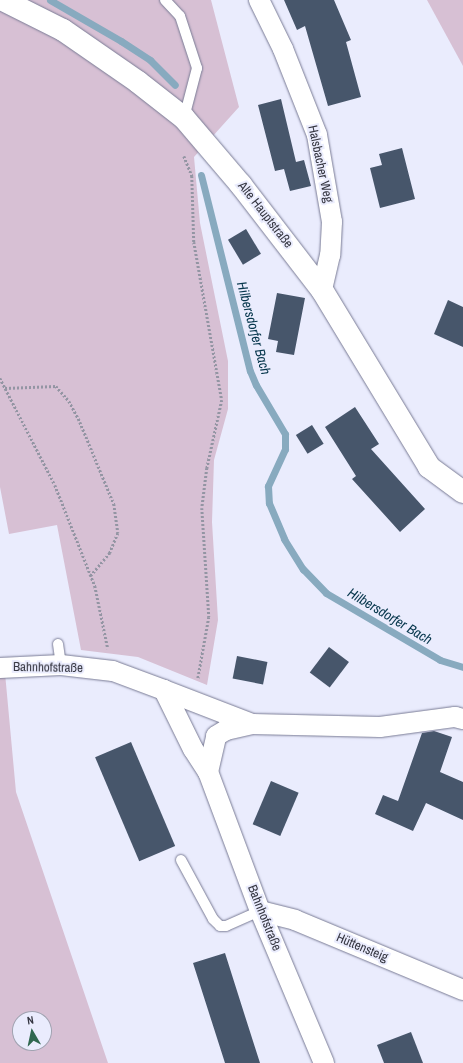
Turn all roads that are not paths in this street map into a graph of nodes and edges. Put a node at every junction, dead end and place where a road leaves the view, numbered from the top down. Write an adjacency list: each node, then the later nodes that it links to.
1 (3, 0): 4 (main road, Alte Hauptstraße)
2 (165, 0): 4 (lane)
3 (259, 0): 5 (street, Halsbacher Weg)
4 (184, 118): 5 (main road, Alte Hauptstraße)
5 (322, 290): 6 (main road, Alte Hauptstraße)
6 (463, 492)
7 (58, 644): 8 (lane)
8 (61, 665): 9 (street, Bahnhofstraße); 10 (street, Bahnhofstraße)
9 (0, 668)
10 (164, 690): 12 (street, Bahnhofstraße); 13 (street, Bahnhofstraße)
11 (463, 719): 12 (street, Bahnhofstraße)
12 (252, 724): 13 (street, Bahnhofstraße)
13 (208, 772): 15 (street, Bahnhofstraße)
14 (181, 860): 15 (lane)
15 (260, 911): 16 (street, Hüttensteig); 17 (street, Bahnhofstraße)
16 (463, 990)
17 (324, 1063)

